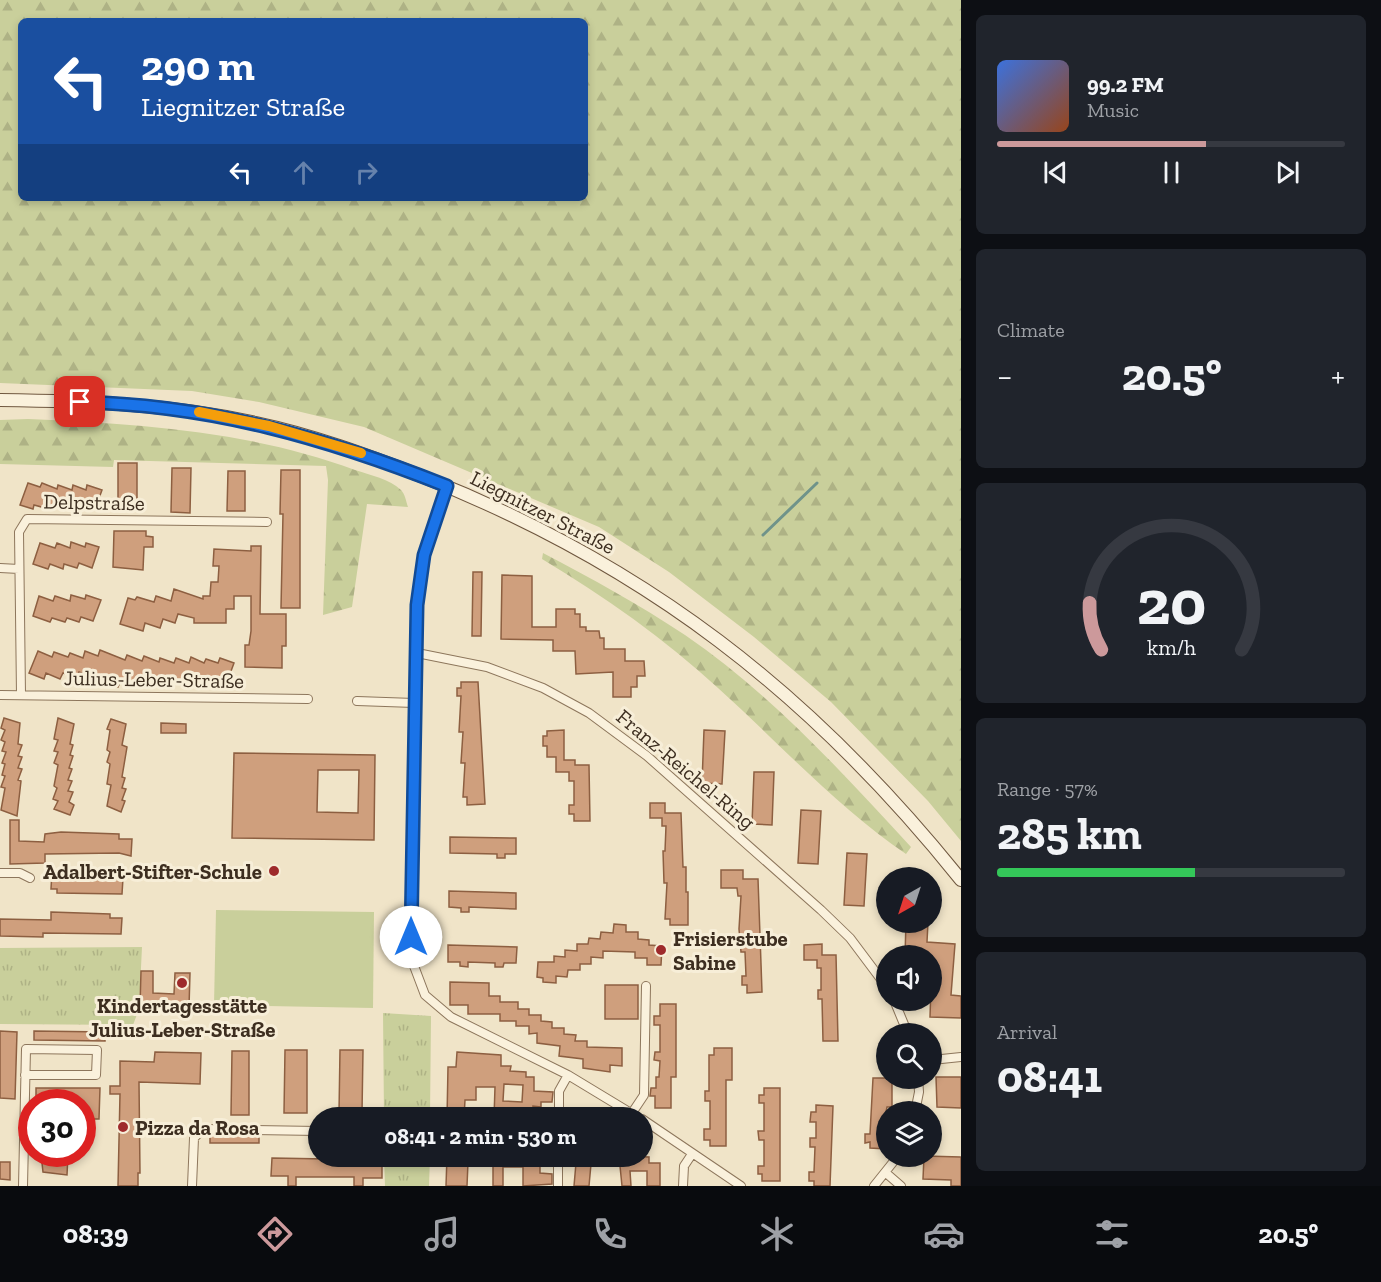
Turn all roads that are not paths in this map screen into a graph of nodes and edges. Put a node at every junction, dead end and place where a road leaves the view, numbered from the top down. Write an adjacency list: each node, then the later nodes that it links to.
1 (0, 400): 2 (main road, Liegnitzer Straße)
2 (447, 486): 6 (street); 14 (main road, Liegnitzer Straße)
3 (267, 522): 5 (street, Delpstraße)
4 (0, 568): 5 (street)
5 (19, 569): 8 (street, Delpstraße)
6 (417, 653): 11 (street); 15 (street, Franz-Reichel-Ring)
7 (0, 695): 8 (street, Julius-Leber-Straße)
8 (21, 695): 9 (street, Julius-Leber-Straße)
9 (308, 699)
10 (357, 701): 11 (street)
11 (414, 703): 20 (street)
12 (0, 873): 13 (street)
13 (30, 878)
14 (961, 880)
15 (876, 973)
16 (646, 986): 23 (street)
17 (961, 1057): 18 (street)
18 (942, 1059)
19 (25, 1075): 19 (street); 30 (street)
20 (568, 1075): 21 (street); 22 (street)
21 (559, 1107)
22 (621, 1107)
23 (641, 1107)
24 (653, 1127): 26 (street)
25 (308, 1131): 31 (street)
26 (692, 1154): 33 (street); 34 (street)
27 (558, 1167): 32 (street)
28 (890, 1167): 29 (street)
29 (886, 1173): 35 (street); 36 (street)
30 (23, 1186)
31 (192, 1186)
32 (558, 1186)
33 (683, 1186)
34 (741, 1186)
35 (873, 1186)
36 (901, 1186)

